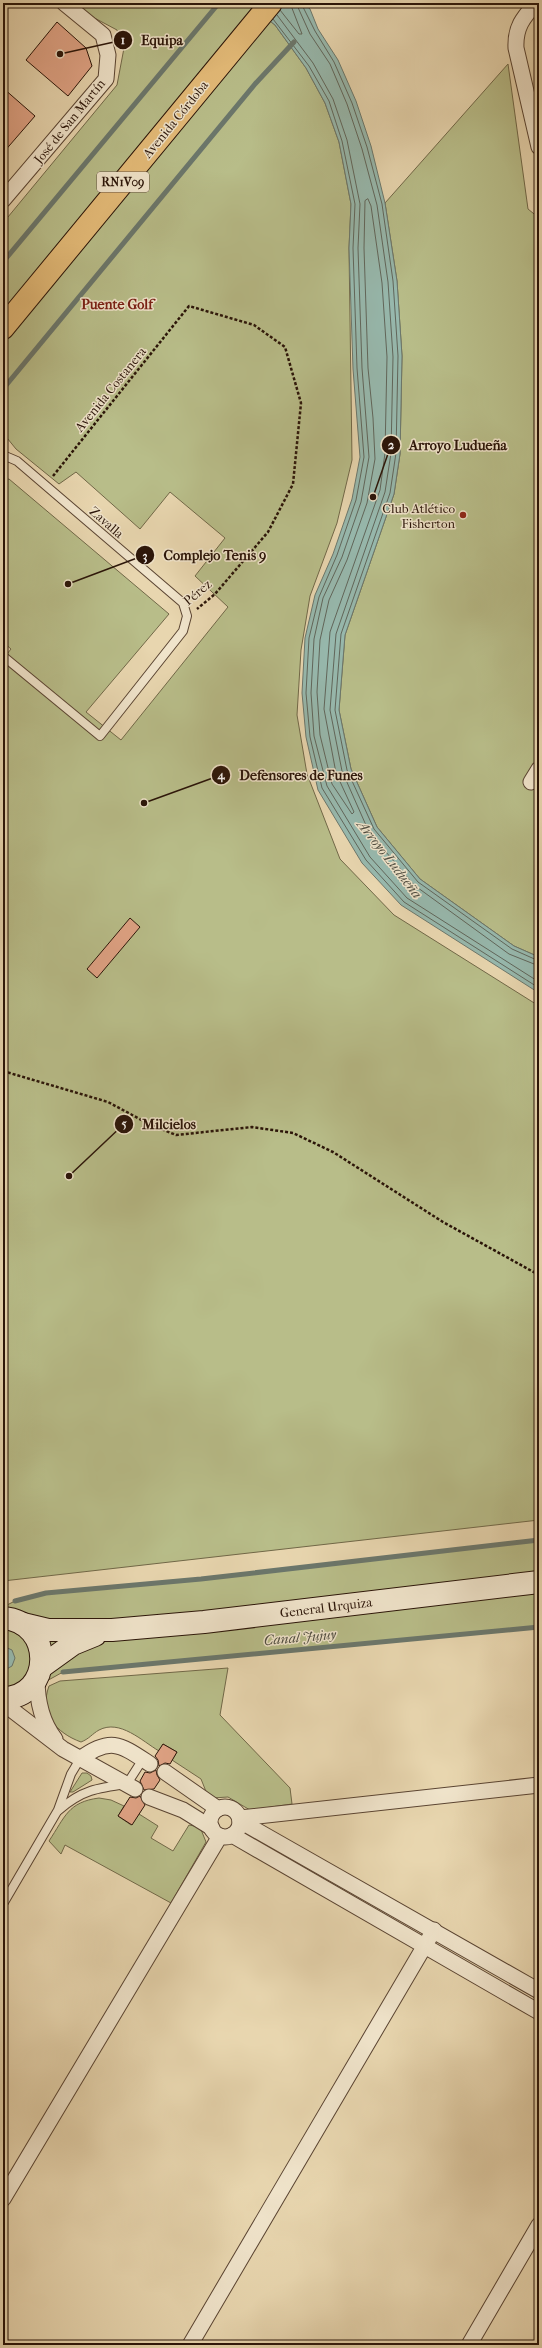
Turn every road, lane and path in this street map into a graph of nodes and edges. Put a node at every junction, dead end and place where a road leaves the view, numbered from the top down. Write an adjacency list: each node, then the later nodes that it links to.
1 (64, 3): 5 (street, José de San Martín)
2 (271, 3): 7 (main road, Avenida Córdoba / RN1V09)
3 (536, 3): 4 (street)
4 (539, 147)
5 (3, 200)
6 (189, 306): 9 (path, Avenida Costanera); 10 (path, Pérez)
7 (3, 328)
8 (3, 455): 9 (lane, Zavalla)
9 (46, 484): 10 (lane, Zavalla)
10 (187, 616): 11 (lane, Pérez)
11 (3, 656)
12 (539, 769): 13 (street)
13 (531, 782)
14 (3, 1071): 15 (path)
15 (539, 1275)
16 (539, 1582): 18 (main road, General Urquiza)
17 (13, 1621): 18 (main road, General Urquiza); 19 (main road)
18 (112, 1630): 19 (main road, General Urquiza)
19 (39, 1672): 20 (main road, General Urquiza); 22 (street)
20 (3, 1698)
21 (3, 1703): 22 (street)
22 (63, 1749): 23 (street)
23 (80, 1759): 24 (street); 28 (street); 32 (lane)
24 (147, 1761): 28 (lane)
25 (165, 1772): 26 (street)
26 (183, 1785): 30 (street); 31 (street)
27 (539, 1785): 33 (street)
28 (131, 1786): 32 (lane)
29 (149, 1797): 30 (street)
30 (170, 1805): 34 (street)
31 (218, 1809): 33 (street); 34 (street)
32 (58, 1810): 35 (lane)
33 (240, 1820): 34 (street); 36 (street)
34 (221, 1833): 37 (street); 40 (street)
35 (3, 1904)
36 (434, 1930): 37 (street); 38 (street)
37 (425, 1945): 39 (street); 42 (street)
38 (539, 1990)
39 (539, 2012)
40 (3, 2200)
41 (539, 2225): 43 (street)
42 (190, 2345)
43 (469, 2345)

